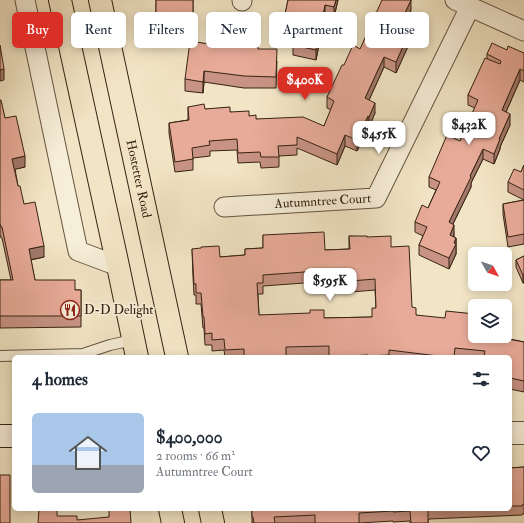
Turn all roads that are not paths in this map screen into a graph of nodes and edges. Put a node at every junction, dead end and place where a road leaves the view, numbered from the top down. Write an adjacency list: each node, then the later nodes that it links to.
1 (25, 0): 7 (street)
2 (60, 0): 7 (main road)
3 (100, 0): 9 (main road, Hostetter Road)
4 (462, 3): 5 (street); 6 (street, Autumntree Court)
5 (524, 31)
6 (224, 207)
7 (118, 266): 8 (main road)
8 (134, 351): 10 (lane)
9 (178, 352)
10 (42, 355)
11 (0, 356): 12 (lane)
12 (12, 356)
13 (512, 433): 14 (street)
14 (524, 433)
15 (0, 436): 16 (street)
16 (12, 436)
17 (170, 511): 20 (main road)
18 (210, 511): 21 (main road)
19 (219, 511): 22 (main road)
20 (173, 523)
21 (213, 523)
22 (218, 523)

